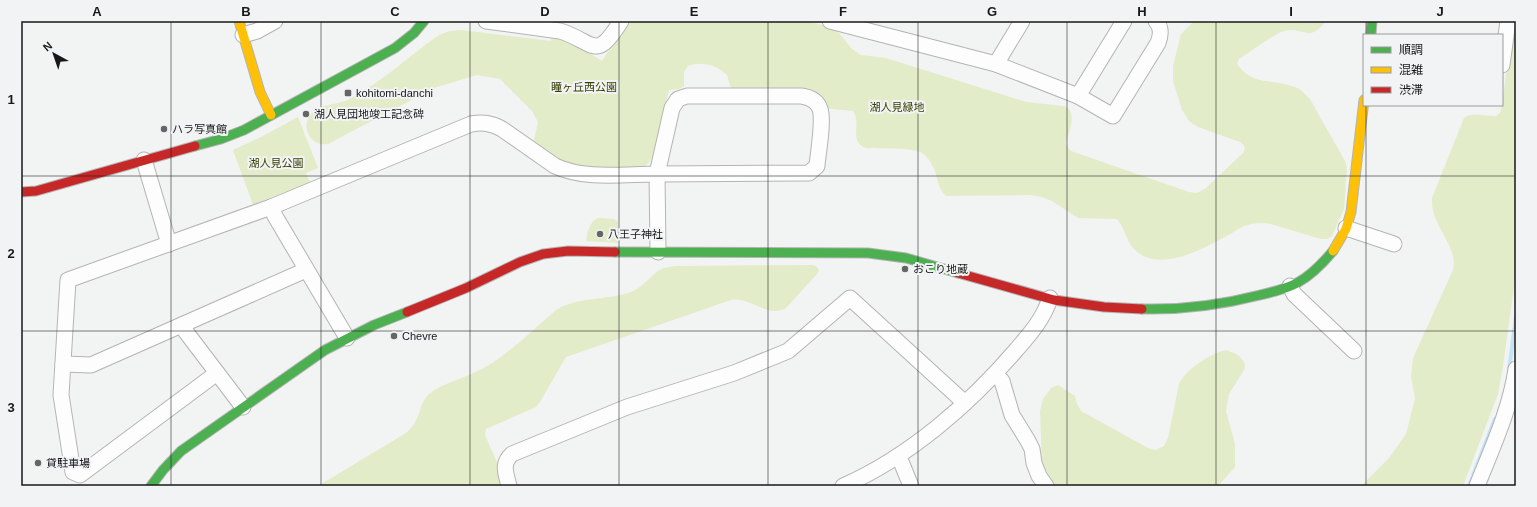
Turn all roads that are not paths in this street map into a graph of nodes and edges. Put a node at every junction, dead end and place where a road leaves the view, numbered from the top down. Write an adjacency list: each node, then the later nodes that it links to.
1 (275, 21): 13 (street)
2 (424, 21): 19 (street)
3 (486, 21): 11 (street)
4 (621, 21): 11 (street)
5 (830, 21): 12 (street)
6 (1022, 21): 16 (street)
7 (1124, 21): 17 (street)
8 (1156, 21): 17 (street)
9 (1372, 21): 14 (street)
10 (1508, 21): 15 (street)
11 (525, 23)
12 (870, 26): 16 (street)
13 (241, 28): 19 (street)
14 (1371, 34)
15 (1503, 58)
16 (996, 64): 17 (street)
17 (1078, 96)
18 (1363, 106): 24 (street)
19 (271, 116): 20 (street)
20 (144, 160): 22 (street); 25 (street)
21 (657, 174): 21 (street); 23 (street); 27 (street)
22 (21, 192)
23 (271, 207): 25 (street); 28 (street)
24 (1346, 228): 26 (street); 29 (street)
25 (168, 244): 34 (street)
26 (1394, 244)
27 (658, 252): 30 (street); 32 (street)
28 (306, 270): 31 (street); 32 (street)
29 (1290, 286): 30 (street); 33 (street)
30 (1050, 298): 37 (street)
31 (182, 325): 34 (street); 36 (street)
32 (347, 338): 39 (street)
33 (1354, 351)
34 (63, 364): 36 (street)
35 (1516, 369): 46 (street)
36 (217, 373): 39 (street)
37 (995, 374): 38 (street); 45 (street)
38 (965, 403): 40 (street); 42 (street)
39 (243, 407): 41 (street)
40 (898, 456): 43 (street); 44 (street)
41 (151, 486)
42 (509, 486)
43 (843, 486)
44 (911, 486)
45 (1046, 486)
46 (1477, 486)

